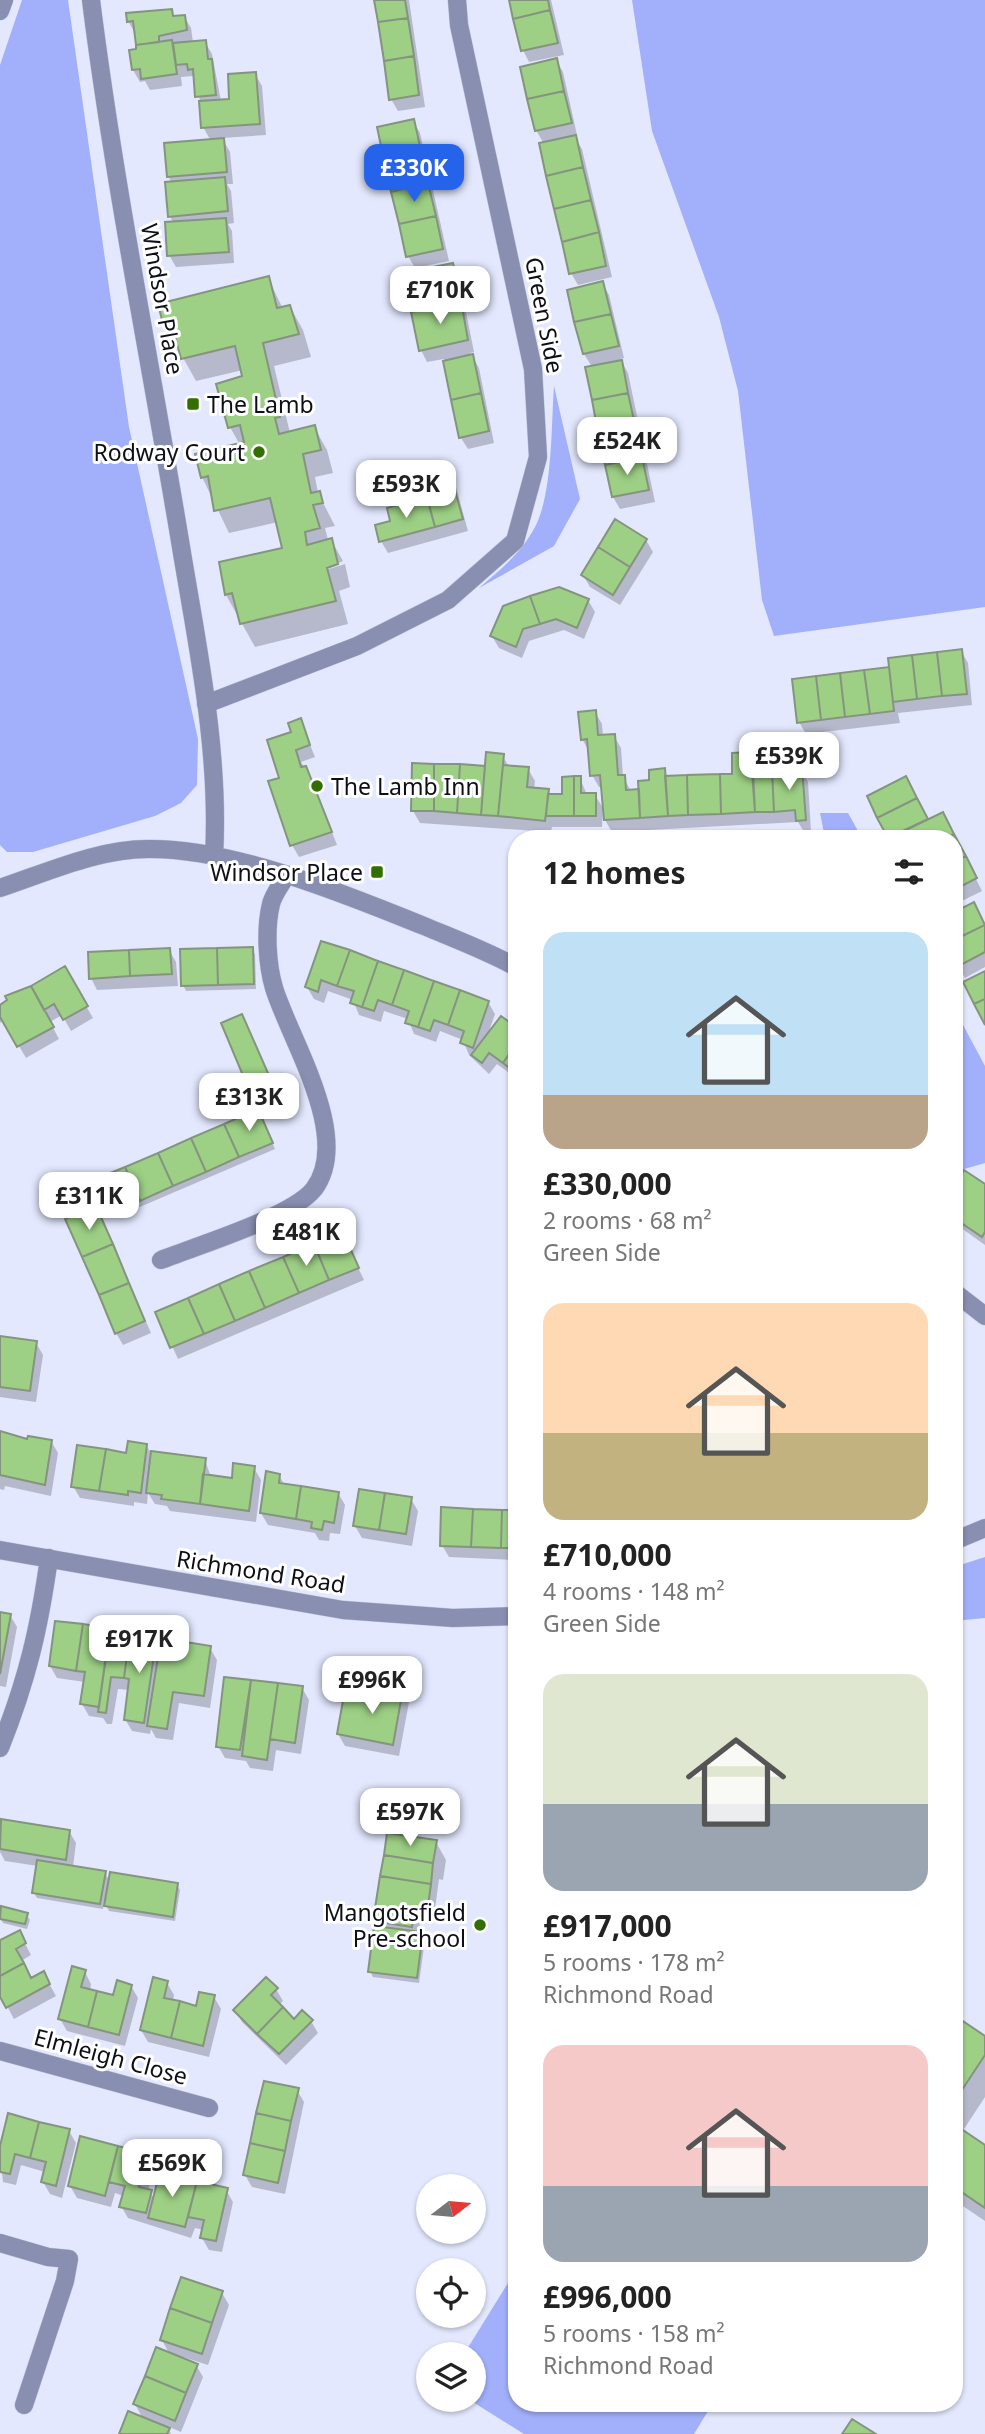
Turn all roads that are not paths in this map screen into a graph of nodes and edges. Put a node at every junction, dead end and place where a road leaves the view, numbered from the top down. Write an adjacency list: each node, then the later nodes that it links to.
1 (4, 0): 4 (street)
2 (91, 0): 5 (street, Windsor Place)
3 (457, 0): 5 (street, Green Side)
4 (0, 11)
5 (206, 704): 6 (street, Windsor Place)
6 (214, 857): 7 (street); 8 (street)
7 (286, 876): 9 (street); 10 (street)
8 (0, 888)
9 (508, 964)
10 (161, 1260)
11 (963, 1299): 12 (street)
12 (985, 1316)
13 (985, 1528): 14 (street)
14 (963, 1537)
15 (0, 1550): 16 (street, Richmond Road)
16 (49, 1558): 17 (street, Richmond Road); 18 (street)
17 (508, 1616)
18 (0, 1748)
19 (0, 2051): 20 (street, Elmleigh Close)
20 (209, 2108)
21 (0, 2243): 22 (street)
22 (24, 2405)

